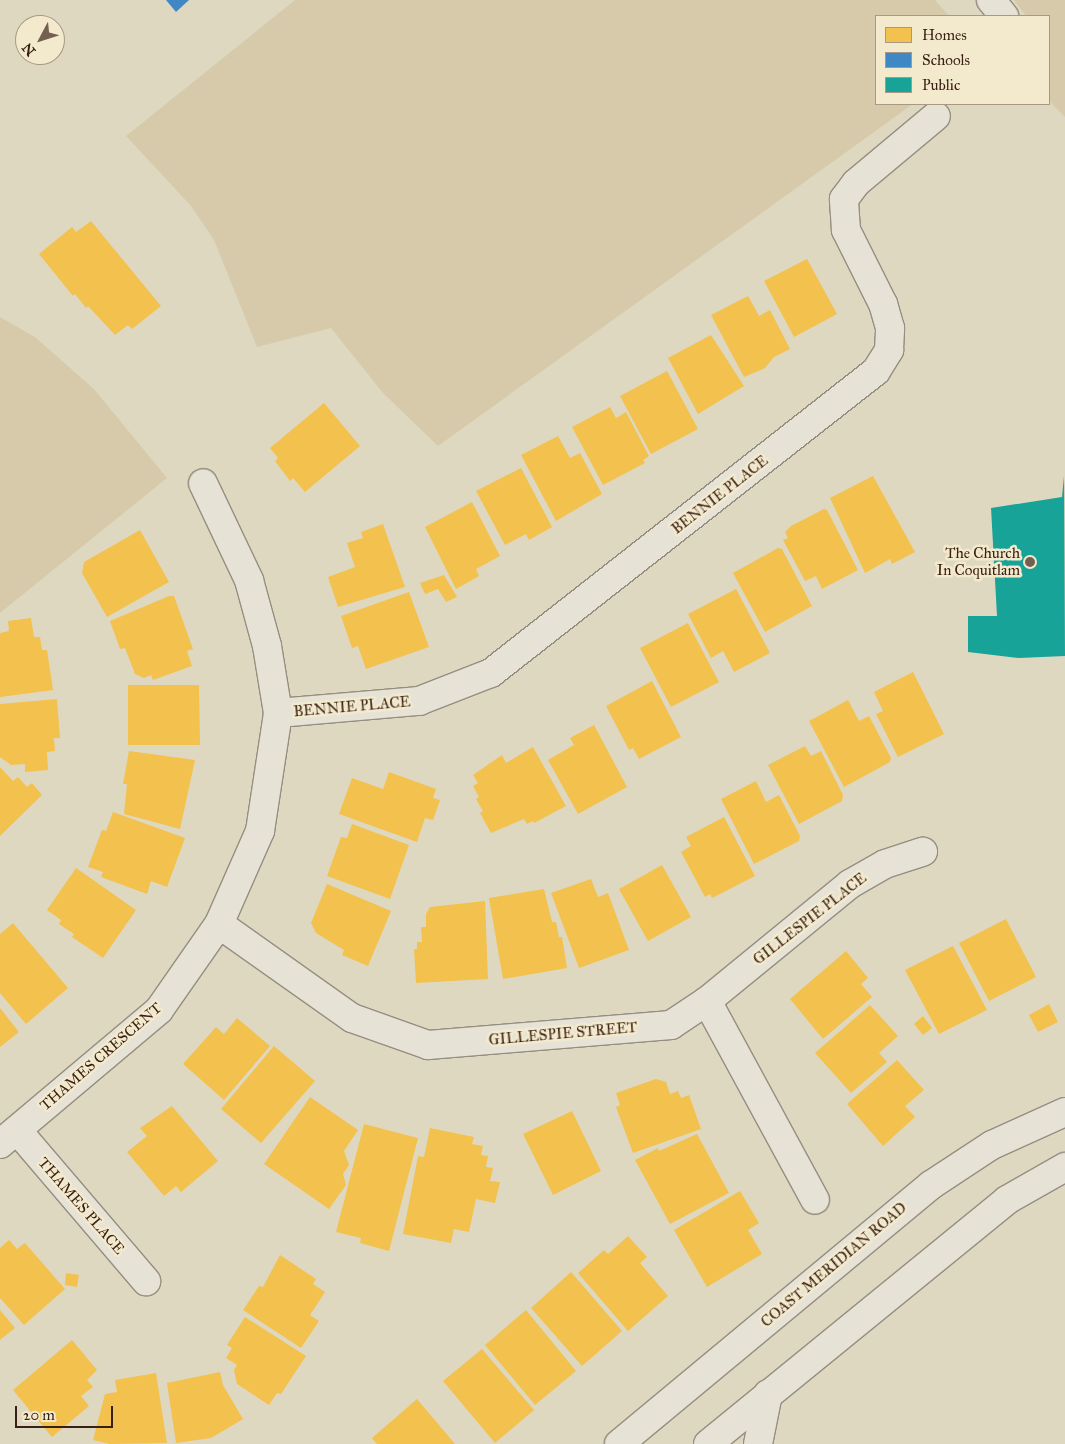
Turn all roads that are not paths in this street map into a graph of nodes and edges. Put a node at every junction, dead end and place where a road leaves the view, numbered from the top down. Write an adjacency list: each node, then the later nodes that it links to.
1 (991, 0): 2 (street)
2 (1003, 15)
3 (936, 116): 5 (street, BENNIE PLACE)
4 (203, 483): 5 (street, THAMES CRESCENT)
5 (278, 713): 7 (street, THAMES CRESCENT)
6 (923, 852): 8 (street, GILLESPIE PLACE)
7 (219, 924): 8 (street, GILLESPIE STREET); 10 (street, THAMES CRESCENT)
8 (707, 1001): 12 (street)
9 (1065, 1112): 15 (street, COAST MERIDIAN ROAD)
10 (8, 1137): 13 (street, THAMES PLACE)
11 (1065, 1167): 14 (street)
12 (815, 1200)
13 (146, 1281)
14 (768, 1394): 16 (street); 17 (street)
15 (619, 1444)
16 (708, 1444)
17 (758, 1444)

